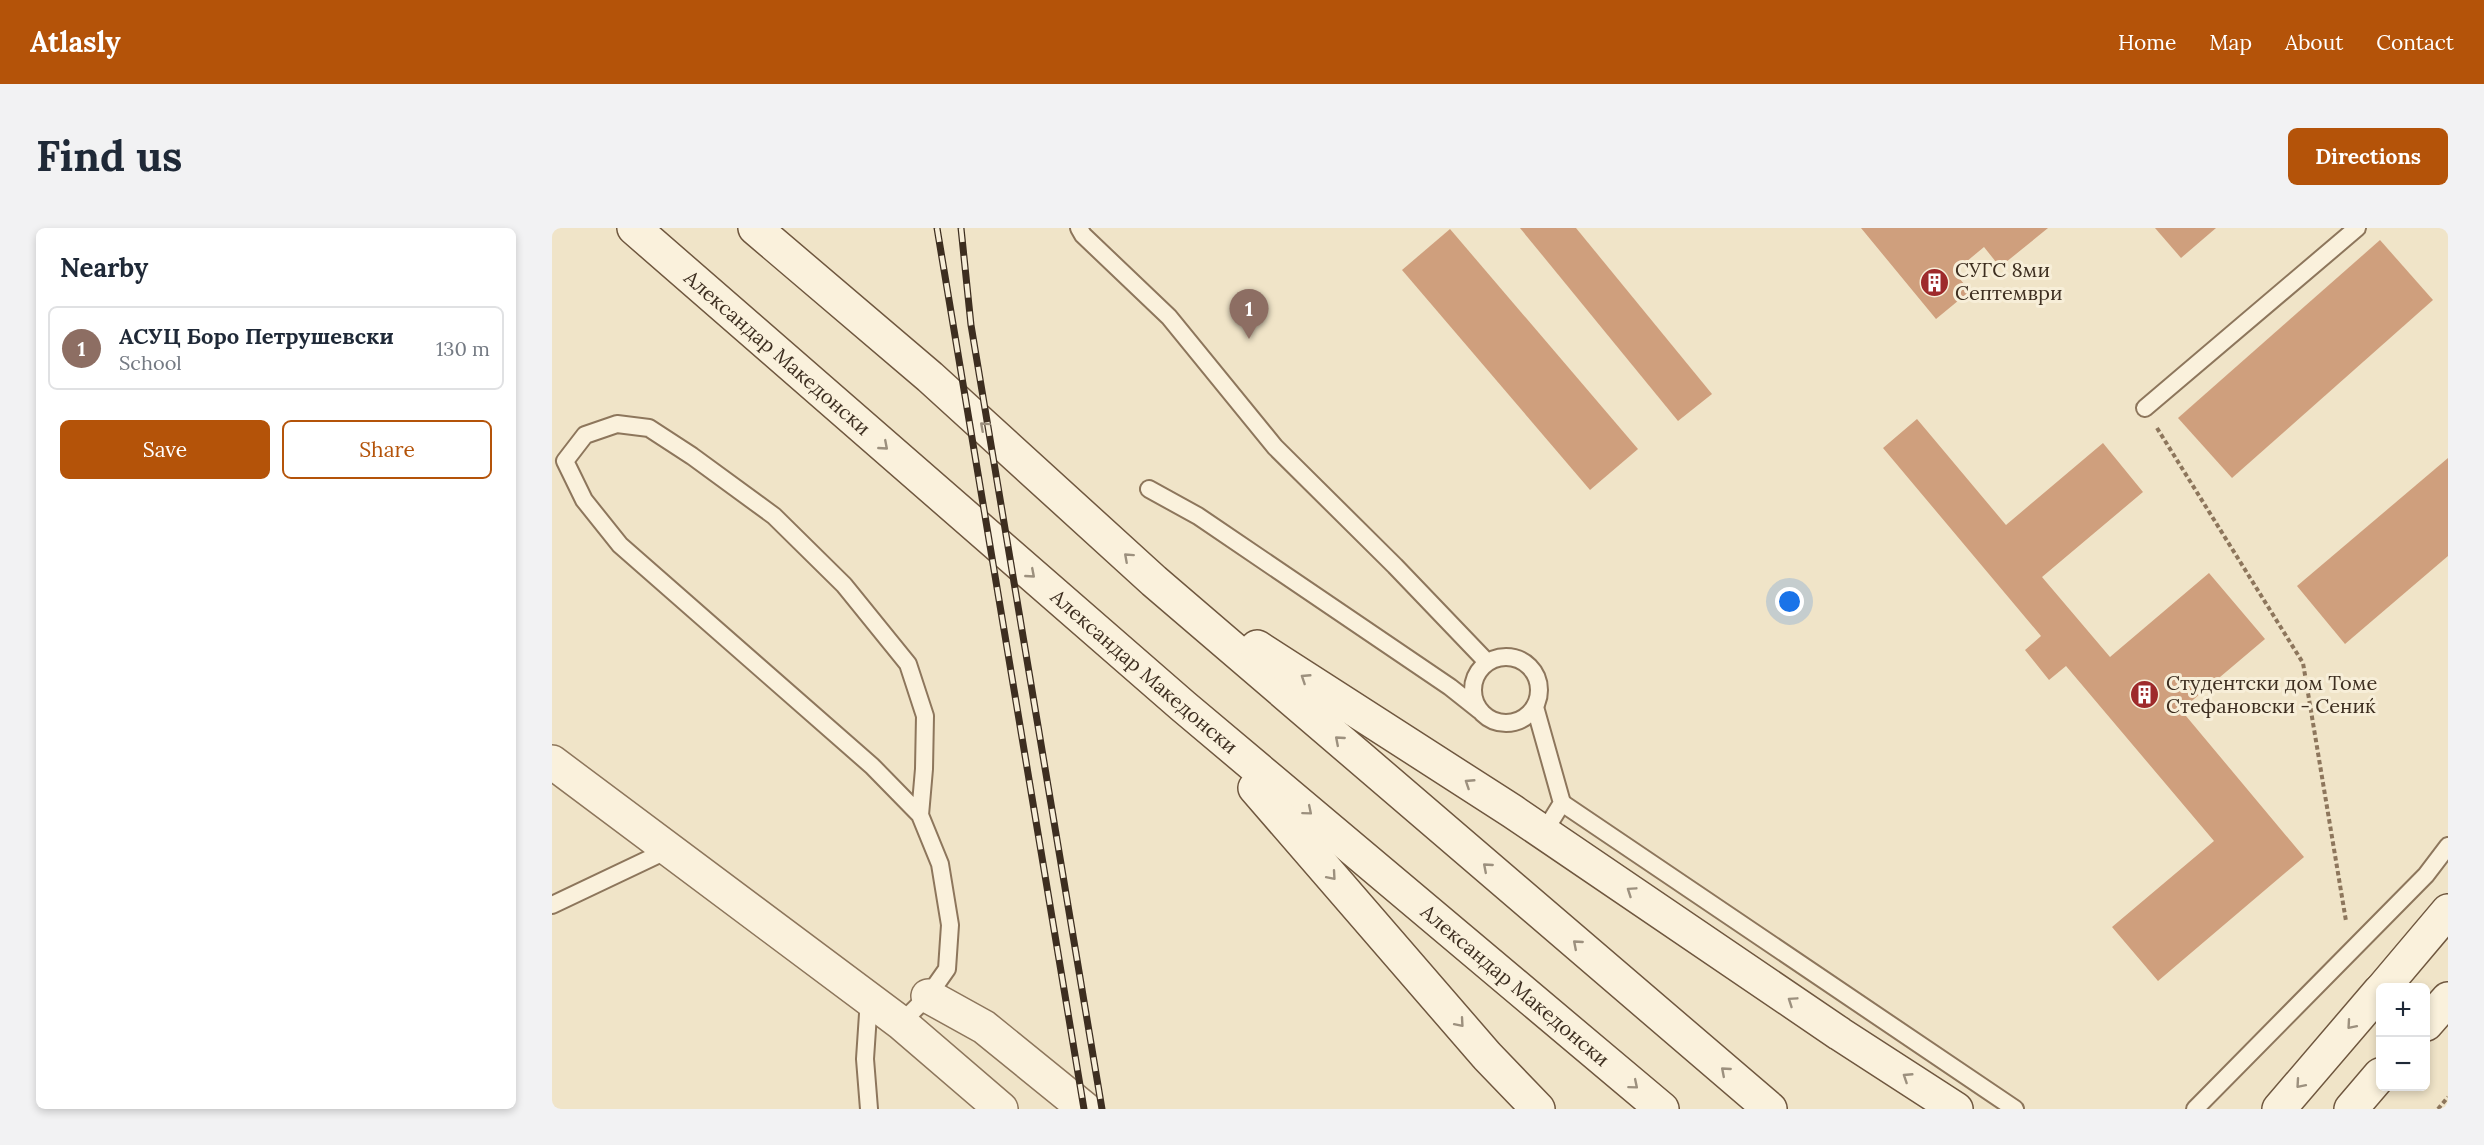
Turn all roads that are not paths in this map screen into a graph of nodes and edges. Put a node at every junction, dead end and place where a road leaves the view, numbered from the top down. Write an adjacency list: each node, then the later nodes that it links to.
1 (634, 228): 9 (street, Александар Македонски, one-way to 9)
2 (755, 228): 7 (street, one-way to 2)
3 (1079, 228): 8 (lane)
4 (2357, 228): 5 (lane)
5 (2145, 408)
6 (1149, 489): 11 (lane)
7 (1154, 581): 15 (street, one-way to 7); 32 (street, one-way to 7)
8 (1487, 662): 10 (lane); 11 (lane)
9 (1183, 706): 30 (street, one-way to 30); 31 (street, Александар Македонски, one-way to 31)
10 (1535, 707): 11 (lane); 13 (lane)
11 (1479, 710)
12 (552, 762): 17 (street)
13 (1562, 803): 15 (lane); 34 (lane)
14 (920, 815): 14 (lane); 21 (lane)
15 (1544, 832): 33 (street, one-way to 15)
16 (2448, 846): 35 (lane)
17 (670, 849): 18 (lane); 23 (street)
18 (552, 905)
19 (2448, 911): 20 (street)
20 (2387, 983)
21 (928, 996): 26 (lane); 29 (street)
22 (2376, 996): 36 (street, one-way to 36)
23 (870, 999): 26 (street); 27 (lane)
24 (2448, 999): 25 (street)
25 (2430, 1019)
26 (901, 1023): 28 (street)
27 (868, 1109)
28 (1002, 1109)
29 (1085, 1109)
30 (1538, 1109)
31 (1662, 1109)
32 (1770, 1109)
33 (1956, 1109)
34 (2015, 1109)
35 (2195, 1109)
36 (2279, 1109)

